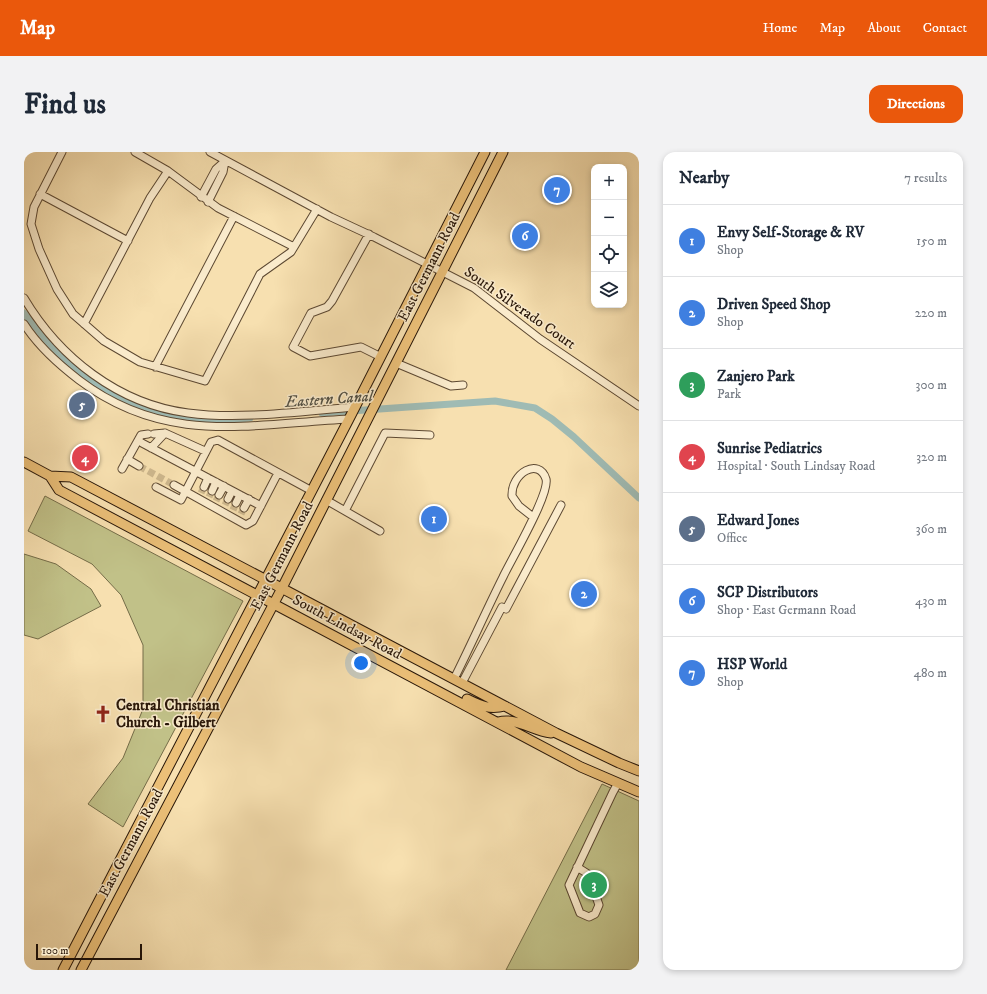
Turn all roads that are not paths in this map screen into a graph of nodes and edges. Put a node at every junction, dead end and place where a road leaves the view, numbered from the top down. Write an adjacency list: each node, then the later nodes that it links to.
1 (62, 152): 8 (street)
2 (135, 152): 7 (street)
3 (210, 152): 6 (street, South Silverado Court)
4 (485, 152): 16 (main road, East Germann Road)
5 (503, 152): 17 (main road, East Germann Road)
6 (225, 161): 9 (street); 10 (street); 11 (street, South Silverado Court)
7 (168, 171): 9 (street); 14 (street)
8 (40, 194): 14 (street); 20 (street)
9 (202, 197): 10 (street)
10 (208, 202): 12 (street)
11 (316, 209): 13 (street, South Silverado Court); 15 (street)
12 (234, 216): 15 (street); 23 (street)
13 (369, 234): 16 (street, South Silverado Court); 21 (street)
14 (128, 241): 20 (street)
15 (294, 247): 23 (street)
16 (428, 264): 17 (street, South Silverado Court); 21 (main road, East Germann Road)
17 (443, 272): 22 (main road, East Germann Road); 25 (street, South Silverado Court)
18 (24, 298): 26 (street)
19 (24, 324): 27 (street)
20 (84, 324): 23 (street)
21 (381, 357): 26 (main road, East Germann Road)
22 (396, 363): 24 (street); 52 (main road, East Germann Road)
23 (155, 367)
24 (463, 385)
25 (639, 406)
26 (355, 407): 27 (main road, East Germann Road)
27 (349, 419): 46 (main road, East Germann Road)
28 (165, 433): 31 (street); 32 (street); 33 (street)
29 (430, 435): 58 (street)
30 (142, 443): 31 (street)
31 (151, 448): 37 (street)
32 (205, 451): 37 (street); 38 (street)
33 (127, 459): 35 (street); 36 (street)
34 (24, 462): 39 (main road, South Lindsay Road)
35 (139, 466)
36 (122, 469)
37 (195, 471): 40 (street); 47 (street)
38 (278, 472): 46 (street); 56 (street)
39 (50, 476): 62 (main road, South Lindsay Road); 64 (main road, South Lindsay Road)
40 (208, 478): 41 (street); 48 (street)
41 (216, 482): 43 (street); 50 (street)
42 (174, 485): 47 (street)
43 (224, 486): 45 (street); 53 (street)
44 (156, 487): 47 (street)
45 (232, 490): 49 (street); 54 (street)
46 (312, 491): 62 (main road, East Germann Road)
47 (185, 492): 48 (street)
48 (201, 493): 50 (street)
49 (240, 495): 51 (street); 57 (street)
50 (209, 497): 53 (street)
51 (249, 499): 56 (street); 59 (street)
52 (326, 500): 58 (street); 63 (main road, East Germann Road)
53 (216, 501): 54 (street)
54 (225, 505): 57 (street)
55 (561, 505): 67 (street)
56 (261, 506): 59 (street)
57 (233, 510): 59 (street)
58 (345, 511): 61 (street)
59 (241, 514)
60 (533, 517): 60 (street); 66 (street)
61 (380, 531)
62 (266, 580): 63 (main road, South Lindsay Road); 64 (main road, East Germann Road)
63 (282, 588): 65 (main road, East Germann Road); 66 (main road, South Lindsay Road)
64 (257, 596): 65 (main road, South Lindsay Road); 76 (main road, East Germann Road)
65 (273, 604): 68 (main road, South Lindsay Road); 77 (main road, East Germann Road)
66 (454, 679): 67 (main road, South Lindsay Road)
67 (462, 683): 69 (main road, South Lindsay Road)
68 (439, 691): 69 (main road); 70 (main road, South Lindsay Road)
69 (505, 706): 71 (main road, South Lindsay Road)
70 (498, 722): 71 (main road); 73 (main road, South Lindsay Road)
71 (556, 733): 72 (main road, South Lindsay Road)
72 (639, 771)
73 (618, 783): 74 (main road, South Lindsay Road); 75 (street)
74 (639, 792)
75 (577, 867): 75 (street)
76 (63, 970)
77 (81, 970)

